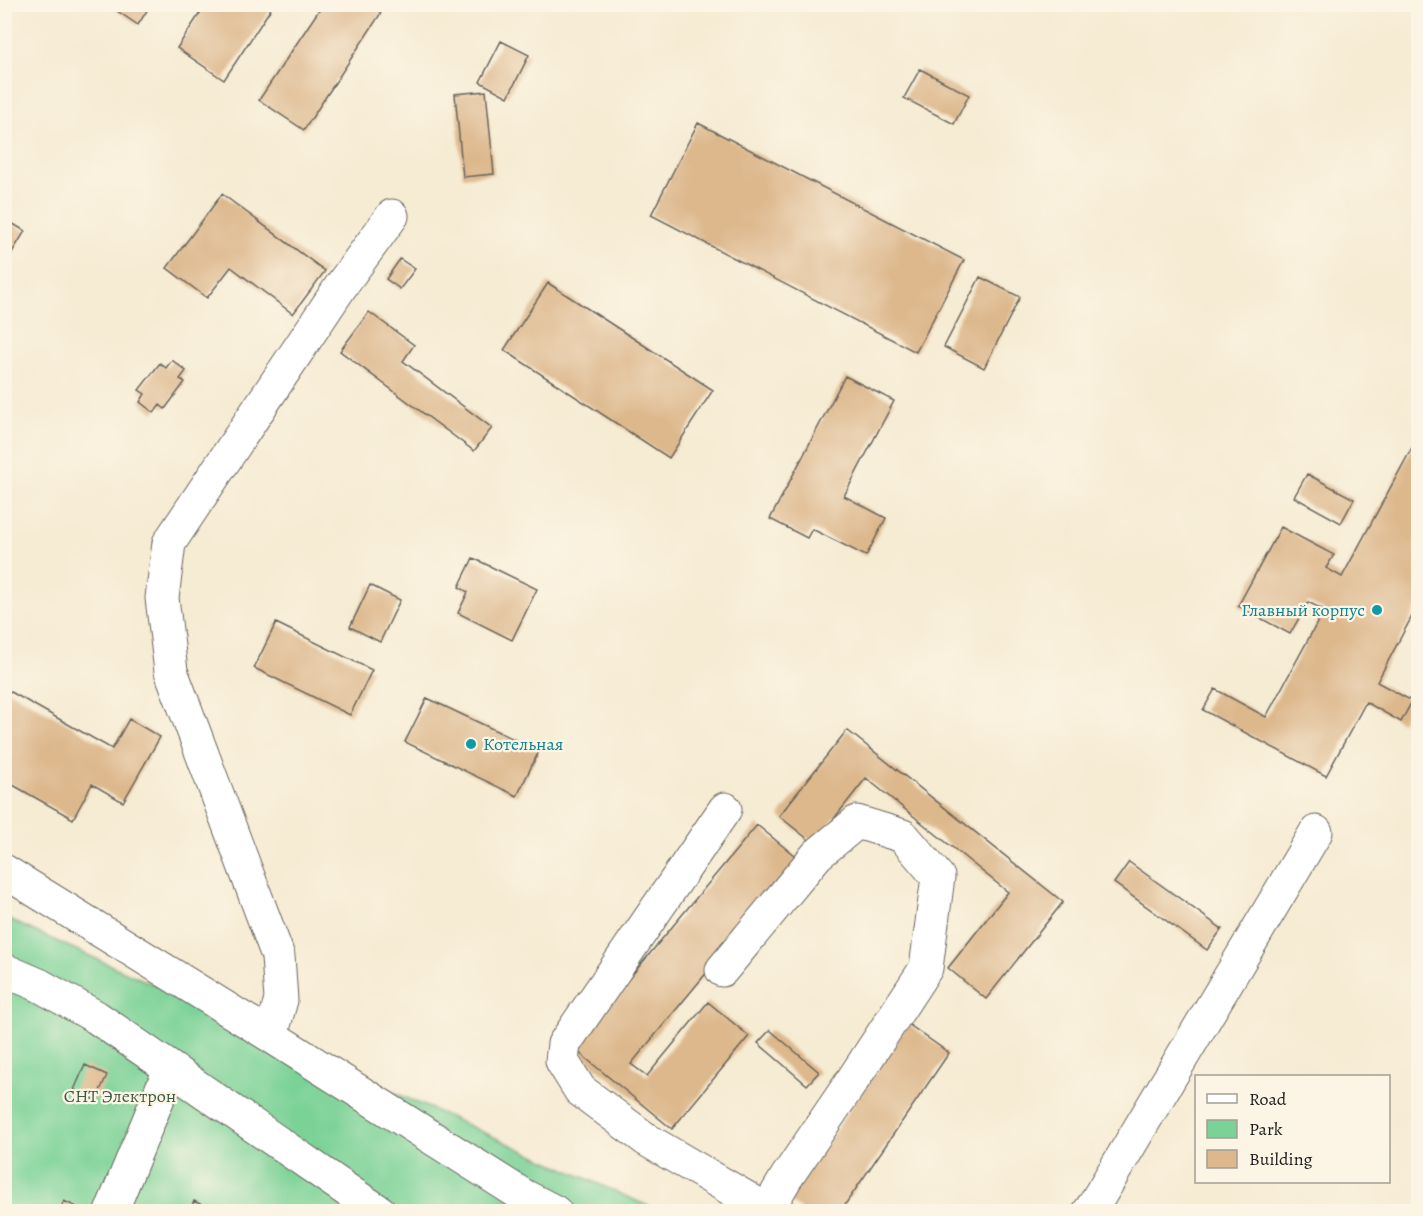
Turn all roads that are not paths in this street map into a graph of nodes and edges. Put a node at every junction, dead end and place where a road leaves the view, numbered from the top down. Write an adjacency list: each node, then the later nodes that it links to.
1 (392, 216): 7 (street)
2 (725, 809): 10 (street)
3 (1316, 832): 13 (street)
4 (4, 871): 7 (street)
5 (4, 970): 8 (street)
6 (722, 970): 10 (street)
7 (271, 1036): 12 (street)
8 (170, 1069): 9 (street); 11 (street)
9 (361, 1207)
10 (767, 1211)
11 (111, 1212)
12 (555, 1212)
13 (1089, 1212)

